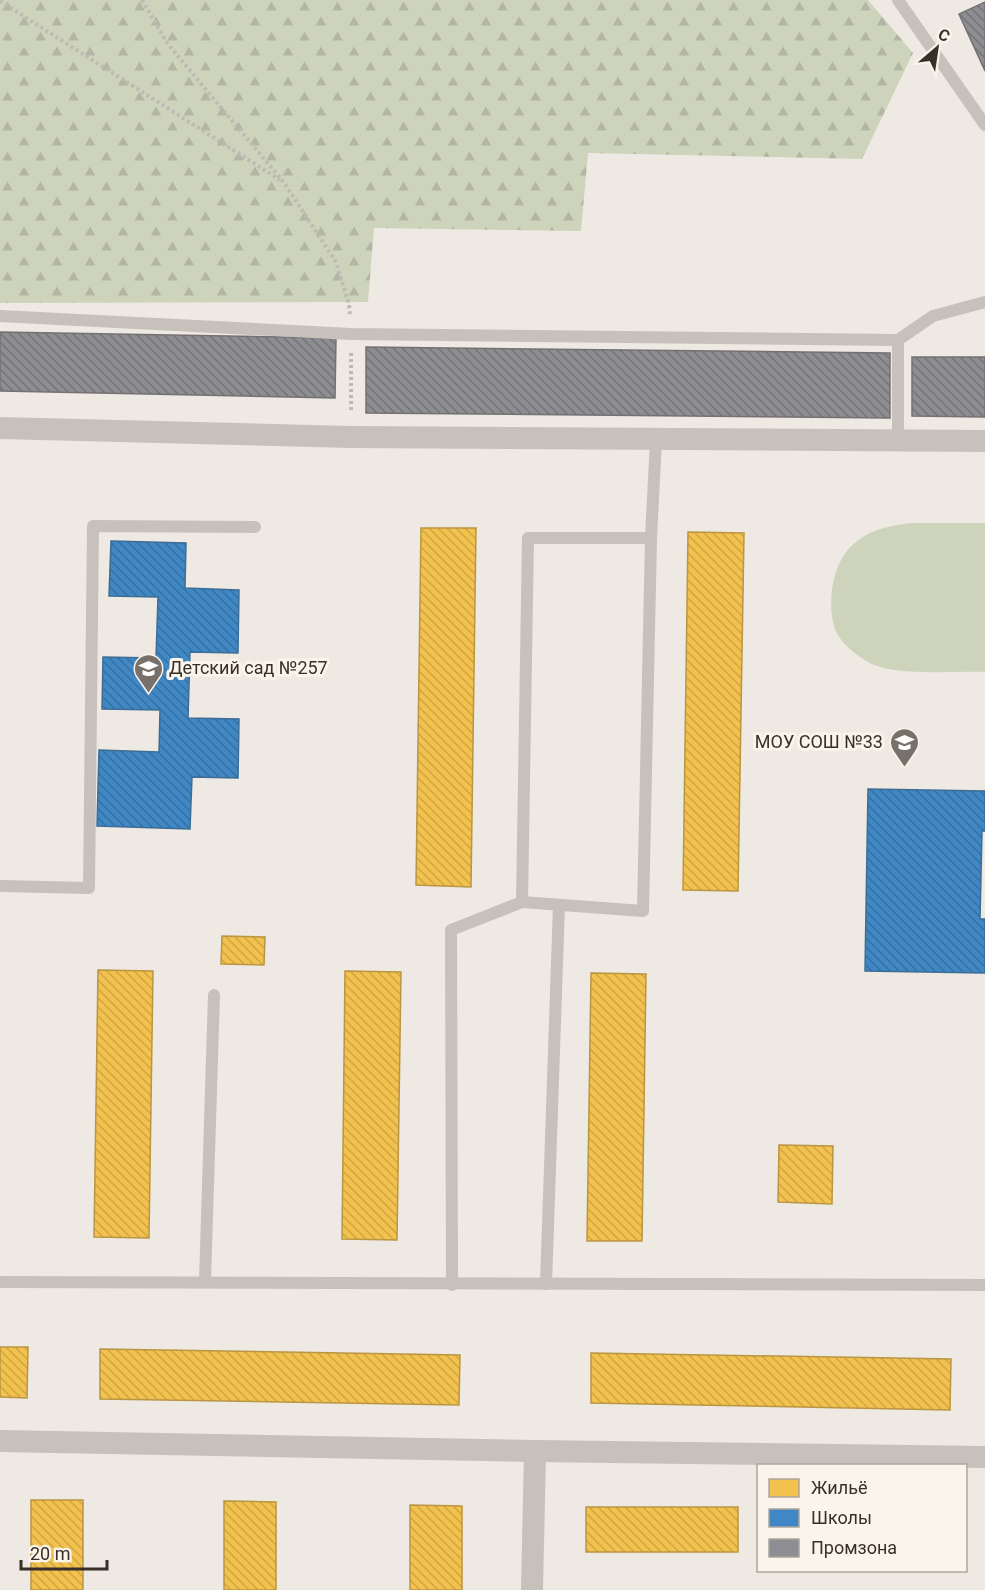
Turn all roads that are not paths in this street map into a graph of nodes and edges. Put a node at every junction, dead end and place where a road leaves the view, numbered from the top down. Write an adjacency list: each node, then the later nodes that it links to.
1 (898, 0): 2 (lane)
2 (985, 125)
3 (985, 302): 5 (lane)
4 (0, 316): 5 (lane)
5 (898, 340): 8 (lane)
6 (0, 428): 7 (street)
7 (656, 440): 8 (street); 11 (lane)
8 (898, 440): 9 (street)
9 (985, 441)
10 (255, 527): 12 (lane)
11 (651, 538): 13 (lane); 14 (lane)
12 (0, 886)
13 (522, 902): 14 (lane); 18 (lane)
14 (559, 905): 19 (lane)
15 (214, 995): 16 (lane)
16 (205, 1281): 17 (lane); 18 (lane)
17 (0, 1282)
18 (452, 1284): 19 (lane)
19 (546, 1284): 20 (lane)
20 (985, 1285)
21 (0, 1440): 22 (street)
22 (535, 1451): 23 (street); 24 (street)
23 (985, 1456)
24 (532, 1590)

